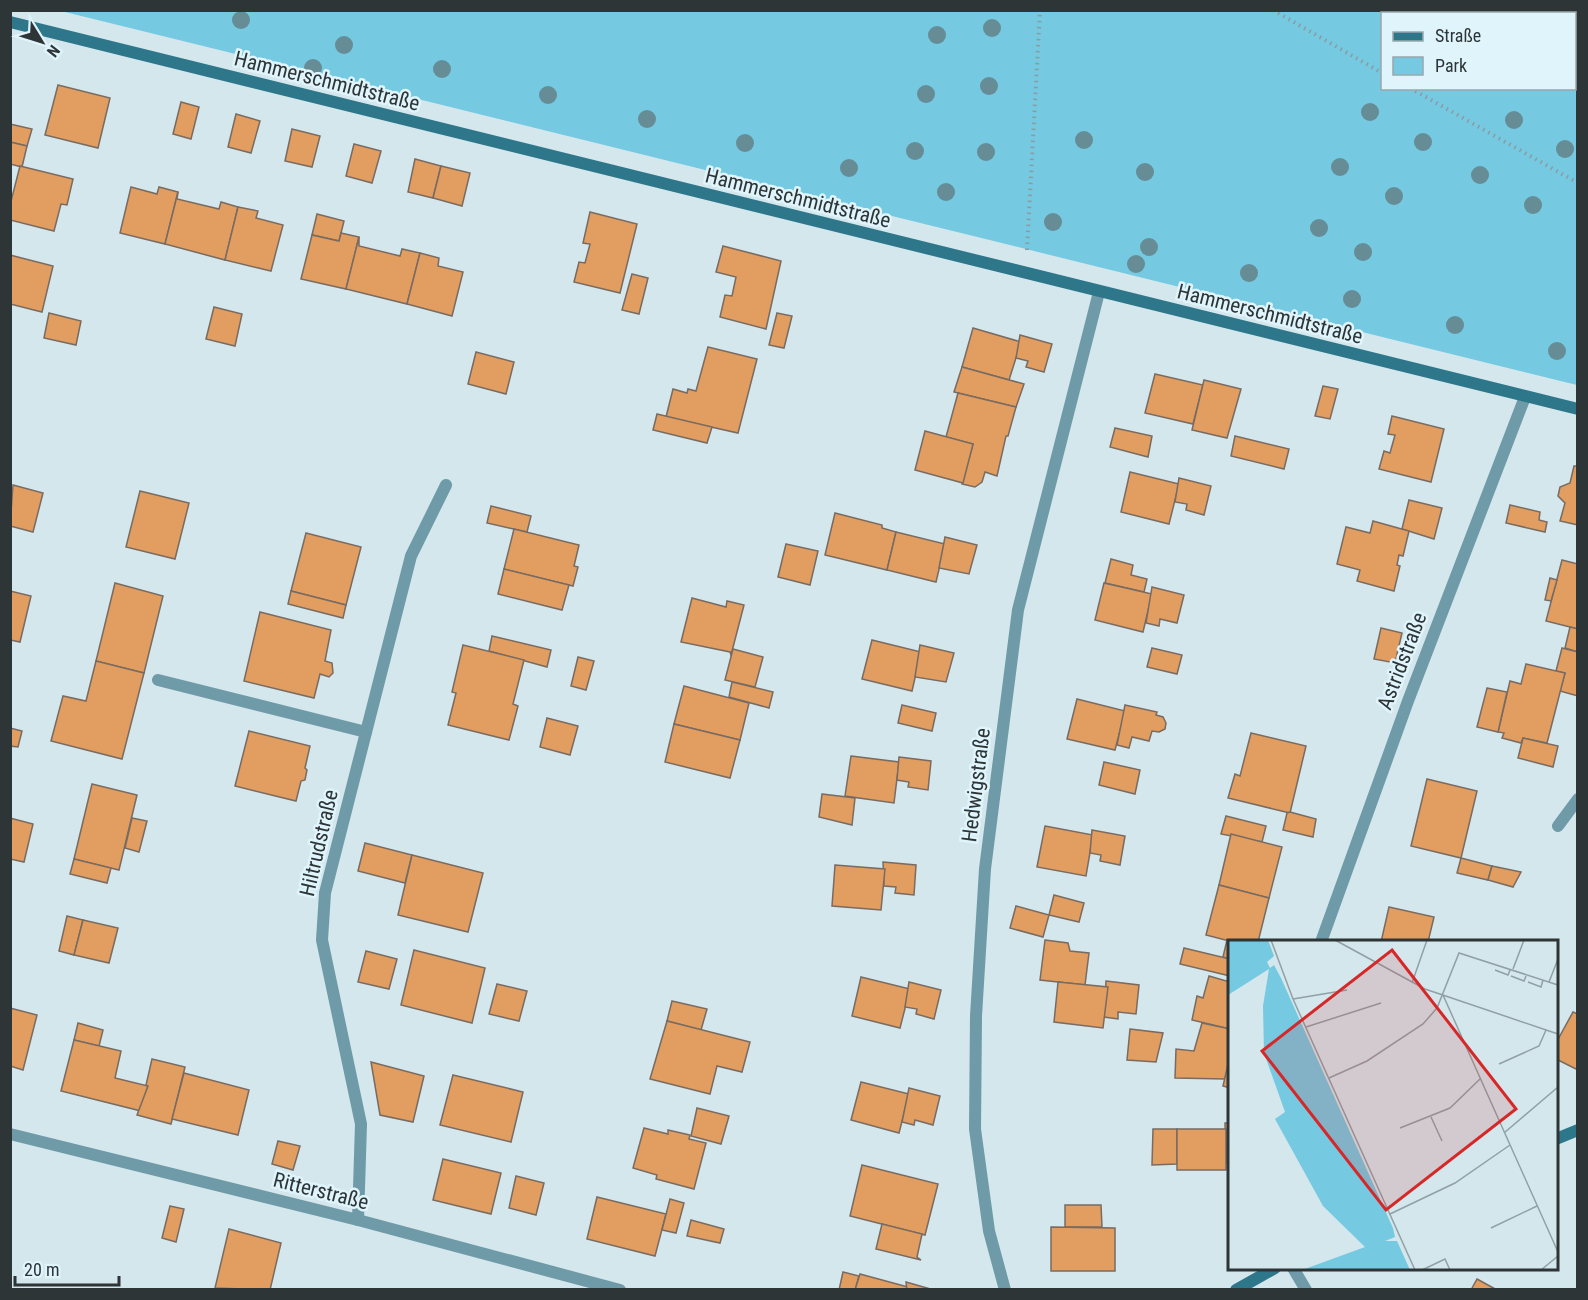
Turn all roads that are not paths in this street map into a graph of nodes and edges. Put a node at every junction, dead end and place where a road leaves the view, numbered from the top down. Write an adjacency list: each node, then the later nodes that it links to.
1 (10, 22): 2 (street, Hammerschmidtstraße)
2 (1099, 292): 3 (street, Hammerschmidtstraße); 18 (street, Hedwigstraße)
3 (1525, 397): 4 (street, Hammerschmidtstraße); 10 (street, Astridstraße)
4 (1578, 409)
5 (446, 485): 7 (street, Hiltrudstraße)
6 (158, 680): 7 (street)
7 (366, 732): 14 (street, Hiltrudstraße)
8 (1578, 799): 9 (street)
9 (1558, 826)
10 (1322, 940)
11 (1578, 1130): 13 (street)
12 (10, 1134): 14 (street, Ritterstraße)
13 (1558, 1139)
14 (358, 1220): 17 (street, Ritterstraße)
15 (1273, 1270): 19 (street)
16 (1294, 1270): 20 (street)
17 (620, 1290)
18 (1005, 1290)
19 (1236, 1290)
20 (1306, 1290)

